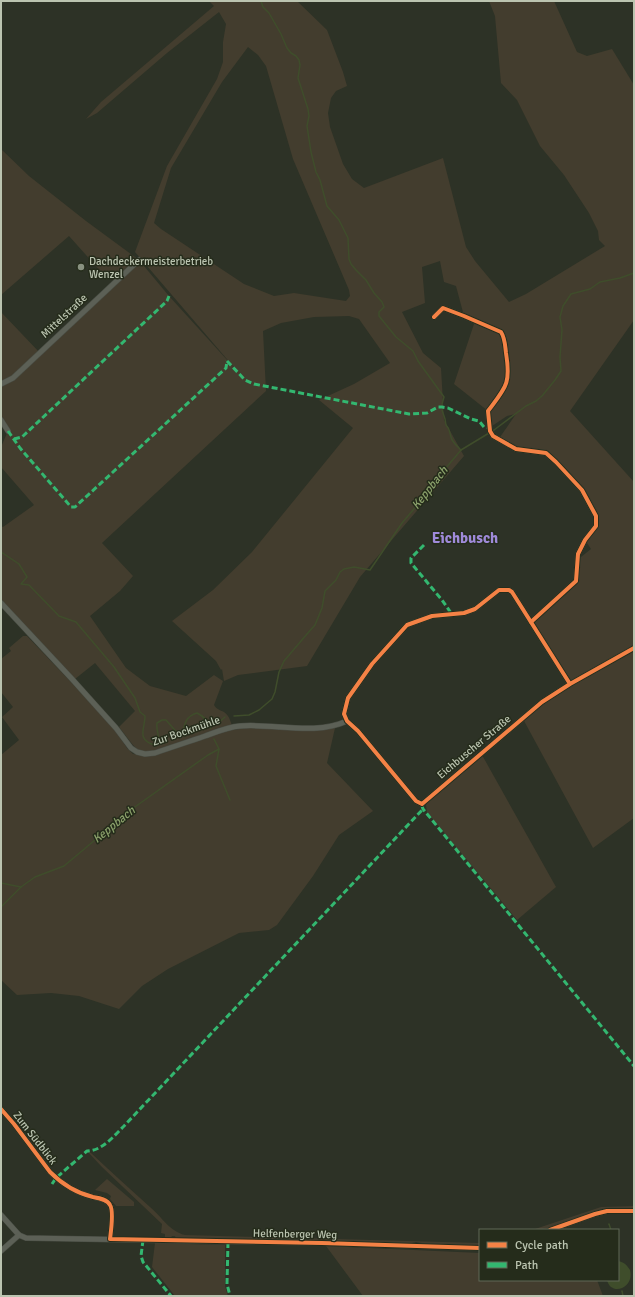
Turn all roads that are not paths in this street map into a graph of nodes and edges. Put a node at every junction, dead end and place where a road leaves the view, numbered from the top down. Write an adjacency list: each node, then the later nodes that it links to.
1 (139, 260): 3 (street, Mittelstraße)
2 (434, 317): 7 (street)
3 (1, 384)
4 (1, 420): 5 (street)
5 (8, 431)
6 (1, 603): 10 (street, Zur Bockmühle)
7 (531, 622): 9 (street); 10 (street)
8 (634, 648): 9 (street, Eichbuscher Straße)
9 (570, 684): 10 (street, Eichbuscher Straße)
10 (347, 721)
11 (1, 1109): 16 (street, Zum Südblick)
12 (634, 1211): 14 (street)
13 (1, 1215): 15 (street)
14 (553, 1229)
15 (18, 1235): 16 (street, Helfenberger Weg); 18 (street)
16 (110, 1239): 17 (street, Helfenberger Weg)
17 (479, 1248)
18 (1, 1250)

